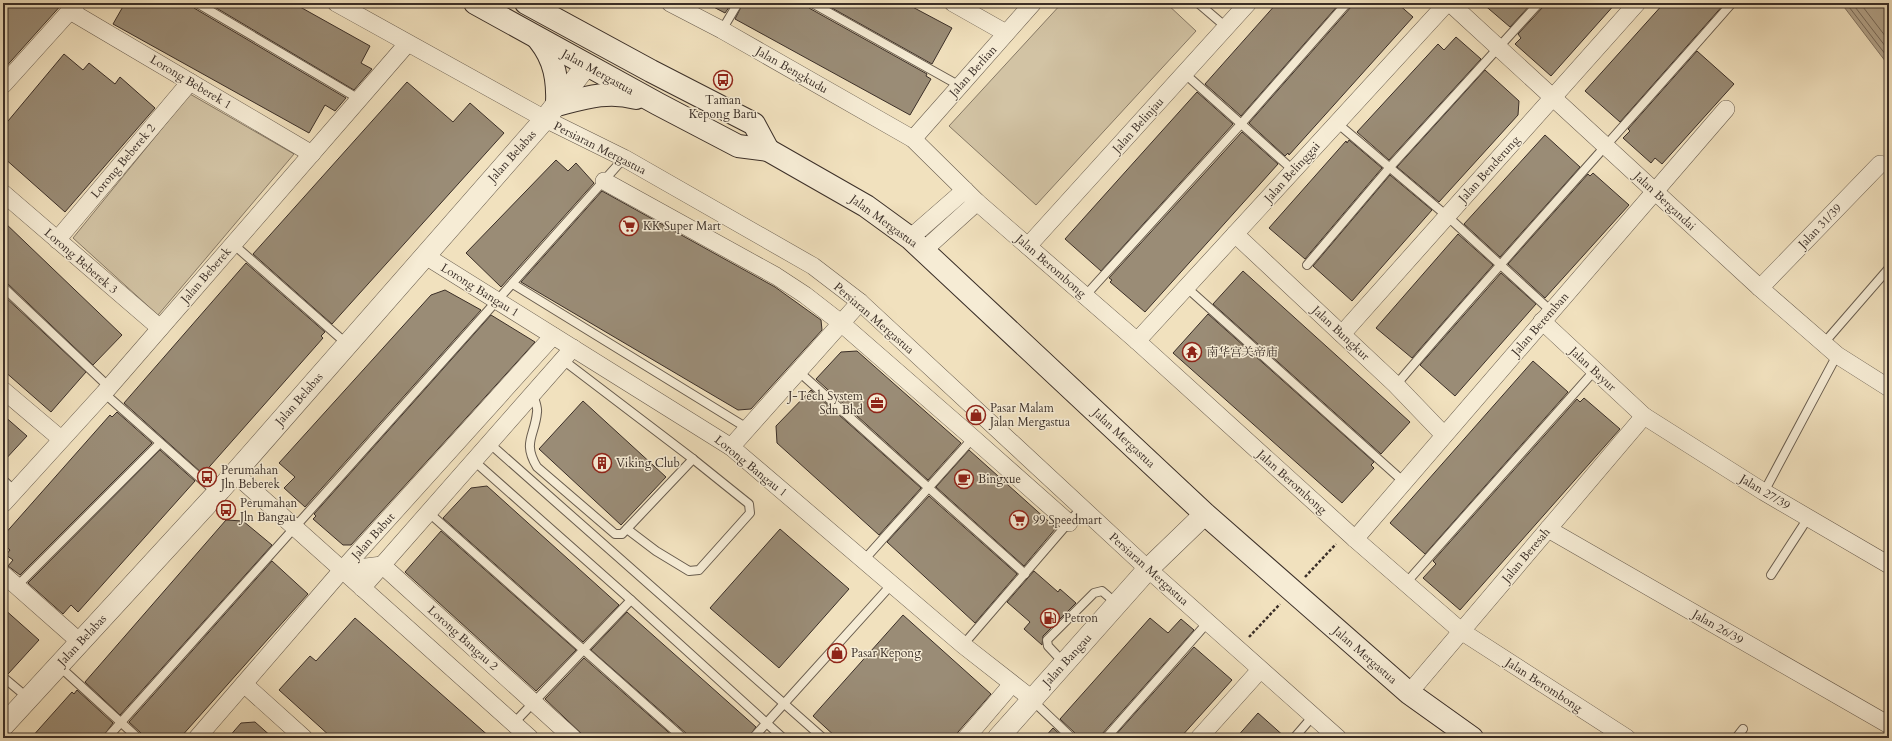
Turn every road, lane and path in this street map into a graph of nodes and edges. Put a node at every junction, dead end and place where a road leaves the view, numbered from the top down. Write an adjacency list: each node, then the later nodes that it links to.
1 (197, 3): 33 (lane)
2 (336, 3): 24 (street, Persiaran Mergastua)
3 (475, 3): 23 (main road, Jalan Mergastua)
4 (526, 3): 20 (main road)
5 (670, 3): 21 (street, Jalan Bengkudu)
6 (738, 3): 21 (lane)
7 (812, 3): 31 (lane)
8 (953, 3): 22 (street)
9 (1033, 3): 22 (street, Jalan Berlian)
10 (1198, 3): 19 (lane)
11 (1248, 3): 19 (street, Jalan Belinjau)
12 (1347, 3): 38 (lane)
13 (1447, 3): 37 (street, Jalan Belinggai)
14 (1450, 3): 25 (street, Jalan Bergandai)
15 (1539, 3): 25 (lane)
16 (1637, 3): 32 (street, Jalan Benderung)
17 (1732, 3): 40 (lane)
18 (74, 7): 29 (street, Lorong Beberek 1); 30 (street)
19 (1226, 27): 28 (street, Jalan Belinjau)
20 (572, 28): 26 (main road); 27 (main road)
21 (722, 30): 39 (street, Jalan Bengkudu)
22 (1006, 33): 31 (street, Jalan Berlian)
23 (539, 40): 26 (main road, Jalan Mergastua); 36 (main road)
24 (407, 44): 33 (street, Jalan Beberek); 36 (street, Persiaran Mergastua)
25 (1499, 48): 32 (street, Jalan Bergandai); 45 (lane)
26 (586, 66): 27 (main road); 34 (main road, Jalan Mergastua); 36 (street, Jalan Belabas)
27 (651, 71): 41 (main road)
28 (1184, 73): 38 (lane); 56 (street, Jalan Belinjau)
29 (190, 82): 42 (street, Lorong Beberek 1); 53 (street, Lorong Beberek 2)
30 (3, 85)
31 (960, 86): 39 (street, Jalan Berlian)
32 (1553, 97): 40 (street, Jalan Bergandai); 51 (street, Jalan Benderung)
33 (359, 99): 42 (street, Jalan Beberek)
34 (658, 104): 36 (main road); 41 (main road, Jalan Mergastua)
35 (1726, 109): 48 (street, Jalan Beremban)
36 (551, 112): 43 (street, Persiaran Mergastua); 57 (street, Jalan Belabas)
37 (1337, 123): 45 (lane); 46 (street, Jalan Belinggai)
38 (1241, 124): 46 (lane); 65 (lane)
39 (913, 139): 50 (street, Jalan Berombong)
40 (1606, 146): 48 (street, Jalan Bergandai); 58 (lane)
41 (768, 150): 55 (main road, Jalan Mergastua)
42 (312, 154): 54 (street, Jalan Beberek)
43 (624, 158): 47 (lane); 67 (street, Persiaran Mergastua)
44 (1880, 164): 64 (street, Jalan 31/39)
45 (1390, 167): 51 (lane); 59 (lane)
46 (1293, 170): 52 (street, Jalan Belinggai)
47 (604, 181): 61 (lane); 69 (street)
48 (1655, 191): 64 (street, Jalan Bergandai); 68 (street, Jalan Beremban)
49 (3, 193): 53 (street, Lorong Beberek 3)
50 (971, 196): 55 (street); 56 (street, Jalan Berombong)
51 (1447, 216): 58 (lane); 71 (street, Jalan Benderung)
52 (1235, 234): 63 (street, Jalan Belinggai); 71 (street, Jalan Bungkur)
53 (57, 240): 70 (street, Lorong Beberek 3)
54 (233, 244): 70 (street, Jalan Beberek); 75 (lane)
55 (917, 244): 104 (main road, Jalan Mergastua)
56 (1028, 246): 65 (street, Jalan Berombong)
57 (424, 255): 66 (street, Lorong Bangau 1); 75 (street, Jalan Belabas)
58 (1500, 264): 68 (lane); 81 (lane)
59 (1307, 265)
60 (1889, 268): 74 (lane)
61 (513, 284): 66 (lane); 86 (lane)
62 (3, 287): 83 (lane)
63 (1186, 287): 73 (street, Jalan Belinggai); 96 (lane)
64 (1760, 288): 74 (street, Jalan Bergandai)
65 (1085, 296): 73 (street, Jalan Berombong)
66 (498, 301): 72 (street, Lorong Bangau 1); 107 (lane)
67 (860, 302): 69 (street); 102 (street, Persiaran Mergastua)
68 (1547, 316): 78 (street, Jalan Bayur); 87 (street, Jalan Beremban)
69 (841, 324): 79 (street); 88 (street)
70 (160, 328): 83 (street, Jalan Beberek)
71 (1342, 334): 81 (street, Jalan Bungkur)
72 (553, 336): 76 (street, Lorong Bangau 1); 115 (street, Jalan Babut)
73 (1137, 341): 110 (street, Jalan Berombong)
74 (1824, 343): 77 (street, Jalan Bergandai)
75 (347, 344): 95 (street, Jalan Belabas)
76 (568, 354): 84 (street); 92 (street, Lorong Bangau 1); 93 (lane)
77 (1837, 355): 80 (street, Jalan Bergandai); 99 (lane)
78 (1595, 370): 85 (street, Jalan Bayur); 119 (lane)
79 (798, 371): 86 (street); 98 (lane)
80 (1887, 384)
81 (1396, 385): 87 (street, Jalan Bungkur)
82 (3, 390): 89 (street)
83 (106, 390): 89 (street, Jalan Beberek); 90 (lane)
84 (533, 394): 91 (street); 108 (lane)
85 (1644, 416): 99 (street, Jalan 27/39); 109 (street, Jalan Beresah)
86 (747, 428): 92 (street)
87 (1444, 435): 96 (street, Jalan Beremban)
88 (973, 438): 98 (lane); 106 (street)
89 (61, 440): 97 (street, Jalan Beberek)
90 (160, 443): 100 (lane); 121 (lane)
91 (489, 443): 94 (street); 140 (lane)
92 (731, 447): 111 (street, Lorong Bangau 1)
93 (693, 459): 108 (lane); 108 (lane)
94 (474, 460): 103 (street); 123 (lane)
95 (234, 473): 100 (street, Jalan Belabas); 107 (street)
96 (1404, 482): 110 (street, Jalan Beremban)
97 (9, 486): 101 (street, Jalan Beberek)
98 (928, 488): 111 (lane); 117 (lane)
99 (1764, 492): 105 (street, Jalan 27/39)
100 (217, 493): 127 (street, Jalan Belabas)
101 (3, 504)
102 (1082, 507): 106 (lane); 114 (street, Persiaran Mergastua)
103 (428, 512): 112 (street); 129 (lane)
104 (1205, 514): 114 (street, Jalan Bangau); 136 (main road, Jalan Mergastua)
105 (1808, 518): 113 (street, Jalan 27/39); 118 (lane)
106 (1069, 523): 117 (lane)
107 (294, 526): 115 (street); 142 (lane)
108 (626, 529)
109 (1548, 529): 126 (street, Jalan Beresah); 146 (street, Jalan 26/39)
110 (1355, 539): 119 (street, Jalan Berombong)
111 (864, 560): 120 (street, Lorong Bangau 1)
112 (382, 564): 115 (street); 122 (street); 139 (street, Lorong Bangau 2)
113 (1889, 565)
114 (1148, 569): 124 (street, Jalan Bangau); 125 (street, Persiaran Mergastua)
115 (342, 570): 122 (street); 134 (street, Jalan Babut)
116 (3, 574): 121 (street)
117 (1025, 574): 128 (lane)
118 (1770, 575)
119 (1406, 583): 126 (street, Jalan Berombong)
120 (892, 584): 128 (street, Lorong Bangau 1); 140 (lane)
121 (18, 586): 127 (street)
122 (362, 588): 143 (street)
123 (631, 600): 129 (lane); 144 (lane)
124 (1117, 604): 130 (street, Jalan Bangau); 130 (lane)
125 (1208, 622): 132 (street, Persiaran Mergastua); 161 (lane)
126 (1461, 631): 136 (street, Jalan Beresah); 166 (street, Jalan Berombong)
127 (80, 642): 131 (street, Jalan Belabas)
128 (963, 645): 135 (street, Lorong Bangau 1)
129 (584, 650): 139 (lane); 154 (lane)
130 (1064, 663): 138 (street, Jalan Bangau)
131 (59, 666): 137 (street, Jalan Belabas); 142 (lane)
132 (1260, 670): 141 (street, Persiaran Mergastua); 162 (street)
133 (3, 676): 137 (lane)
134 (244, 684): 148 (street); 152 (street, Jalan Babut)
135 (1012, 684): 138 (street, Lorong Bangau 1); 158 (street)
136 (1409, 694): 165 (main road, Jalan Mergastua)
137 (28, 699): 145 (street, Jalan Belabas)
138 (1032, 700): 159 (street, Jalan Bangau); 160 (lane)
139 (534, 702): 143 (lane); 153 (street, Lorong Bangau 2)
140 (784, 703): 144 (lane); 157 (lane)
141 (1313, 716): 163 (lane); 164 (street, Persiaran Mergastua)
142 (120, 722): 150 (lane); 151 (lane)
143 (514, 723): 149 (street)
144 (766, 724): 155 (lane); 156 (lane)
145 (3, 726)
146 (1889, 726)
147 (1743, 729): 167 (lane)
148 (300, 737)
149 (527, 737)
150 (107, 738)
151 (138, 738)
152 (196, 738)
153 (574, 738)
154 (683, 738)
155 (753, 738)
156 (783, 738)
157 (823, 738)
158 (966, 738)
159 (998, 738)
160 (1072, 738)
161 (1106, 738)
162 (1199, 738)
163 (1294, 738)
164 (1338, 738)
165 (1472, 738)
166 (1627, 738)
167 (1736, 738)

